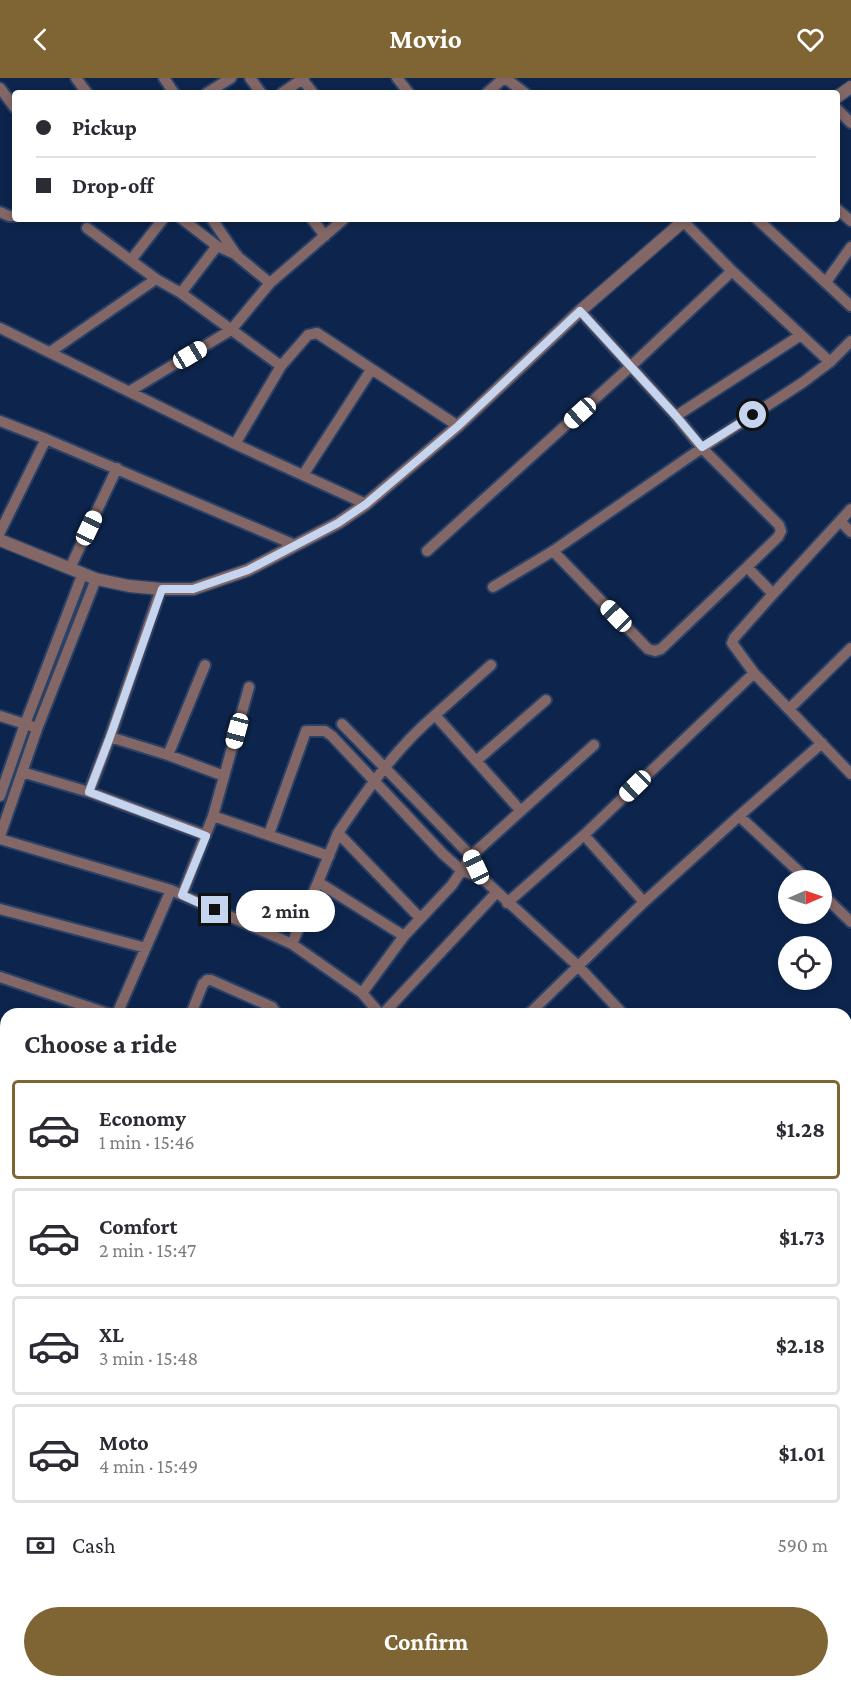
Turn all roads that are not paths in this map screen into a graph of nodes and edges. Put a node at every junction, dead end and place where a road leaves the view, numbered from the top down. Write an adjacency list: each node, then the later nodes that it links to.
1 (231, 78): 6 (street)
2 (303, 78): 7 (street)
3 (397, 78): 8 (street)
4 (504, 78): 9 (street); 10 (street)
5 (0, 88): 11 (street)
6 (212, 90)
7 (286, 90)
8 (407, 90)
9 (490, 90)
10 (521, 90)
11 (12, 104)
12 (840, 112): 13 (street)
13 (851, 123)
14 (162, 222): 27 (street)
15 (186, 222): 24 (street)
16 (214, 222): 26 (street)
17 (314, 222): 23 (street)
18 (341, 222): 23 (street)
19 (683, 222): 34 (street)
20 (687, 222): 28 (street)
21 (760, 222): 30 (street)
22 (87, 228): 27 (street)
23 (325, 236): 31 (street)
24 (217, 246): 26 (street); 32 (street)
25 (851, 247): 30 (street)
26 (237, 256): 31 (street)
27 (130, 260): 29 (street)
28 (732, 271): 37 (street); 42 (street)
29 (156, 279): 32 (street); 39 (street)
30 (826, 282): 33 (street)
31 (270, 283): 36 (street)
32 (181, 293): 36 (street)
33 (851, 306)
34 (580, 311): 42 (street); 47 (street)
35 (0, 328): 39 (street)
36 (231, 330): 41 (street); 44 (street)
37 (801, 335): 40 (street); 45 (street)
38 (851, 341): 40 (street)
39 (50, 352): 44 (street)
40 (830, 362): 50 (street)
41 (281, 366): 43 (street); 49 (street)
42 (630, 367): 45 (street); 60 (street)
43 (371, 370): 47 (street); 52 (street)
44 (130, 391): 49 (street)
45 (676, 416): 50 (street)
46 (0, 421): 48 (street)
47 (458, 426): 53 (street)
48 (46, 439): 51 (street); 56 (street)
49 (235, 444): 52 (street)
50 (702, 447): 61 (street); 62 (street)
51 (117, 468): 59 (street); 63 (street)
52 (303, 475): 53 (street)
53 (366, 504): 59 (street)
54 (851, 509): 55 (street)
55 (840, 521): 57 (street); 68 (street)
56 (0, 532)
57 (851, 532)
58 (0, 540): 63 (street)
59 (295, 545): 67 (street)
60 (427, 551)
61 (553, 551): 62 (street); 66 (street)
62 (747, 567): 68 (street)
63 (70, 568): 64 (street)
64 (83, 573): 65 (street); 79 (street)
65 (96, 579): 67 (street); 80 (street)
66 (493, 587)
67 (162, 589): 81 (street)
68 (773, 594): 72 (street)
69 (851, 648): 75 (street)
70 (491, 664): 76 (street)
71 (205, 665): 84 (street)
72 (754, 673): 75 (street); 98 (street)
73 (249, 687): 89 (street)
74 (546, 700): 85 (street)
75 (789, 709): 82 (street)
76 (435, 715): 85 (street); 86 (street)
77 (0, 716): 79 (street)
78 (342, 723): 86 (street)
79 (25, 724): 80 (street); 92 (street)
80 (37, 729): 87 (street)
81 (110, 737): 84 (street); 91 (street)
82 (822, 743): 88 (street); 95 (street)
83 (594, 746): 93 (street)
84 (168, 755): 89 (street)
85 (476, 761): 93 (street)
86 (385, 769): 90 (street); 102 (street)
87 (22, 772): 91 (street); 100 (street)
88 (851, 774)
89 (224, 776): 94 (street)
90 (373, 781): 96 (street); 97 (street); 103 (street)
91 (89, 792): 99 (street)
92 (0, 796)
93 (521, 812): 102 (street)
94 (213, 816): 97 (street); 99 (street)
95 (739, 816): 104 (street); 110 (street)
96 (339, 833): 101 (street); 114 (street)
97 (269, 834): 101 (street)
98 (584, 835): 110 (street); 111 (street)
99 (206, 836): 109 (street)
100 (0, 837): 107 (street)
101 (329, 856): 106 (street)
102 (471, 856): 103 (street); 105 (street)
103 (460, 870): 105 (street); 114 (street)
104 (797, 870)
105 (482, 878): 108 (street)
106 (318, 882): 116 (street); 117 (street)
107 (171, 890): 109 (street); 118 (street)
108 (496, 893): 111 (street); 127 (street)
109 (182, 895): 117 (street)
110 (644, 902): 119 (street)
111 (507, 903): 119 (street)
112 (832, 904): 115 (street)
113 (0, 909): 118 (street)
114 (420, 918): 116 (street)
115 (851, 922)
116 (404, 936): 121 (street)
117 (292, 944): 121 (street)
118 (146, 948): 123 (street)
119 (578, 966): 128 (street); 129 (street)
120 (0, 977): 122 (street)
121 (362, 993): 126 (street)
122 (92, 1008)
123 (120, 1008)
124 (194, 1008): 125 (street)
125 (273, 1008)
126 (376, 1008)
127 (388, 1008)
128 (535, 1008)
129 (617, 1008)

